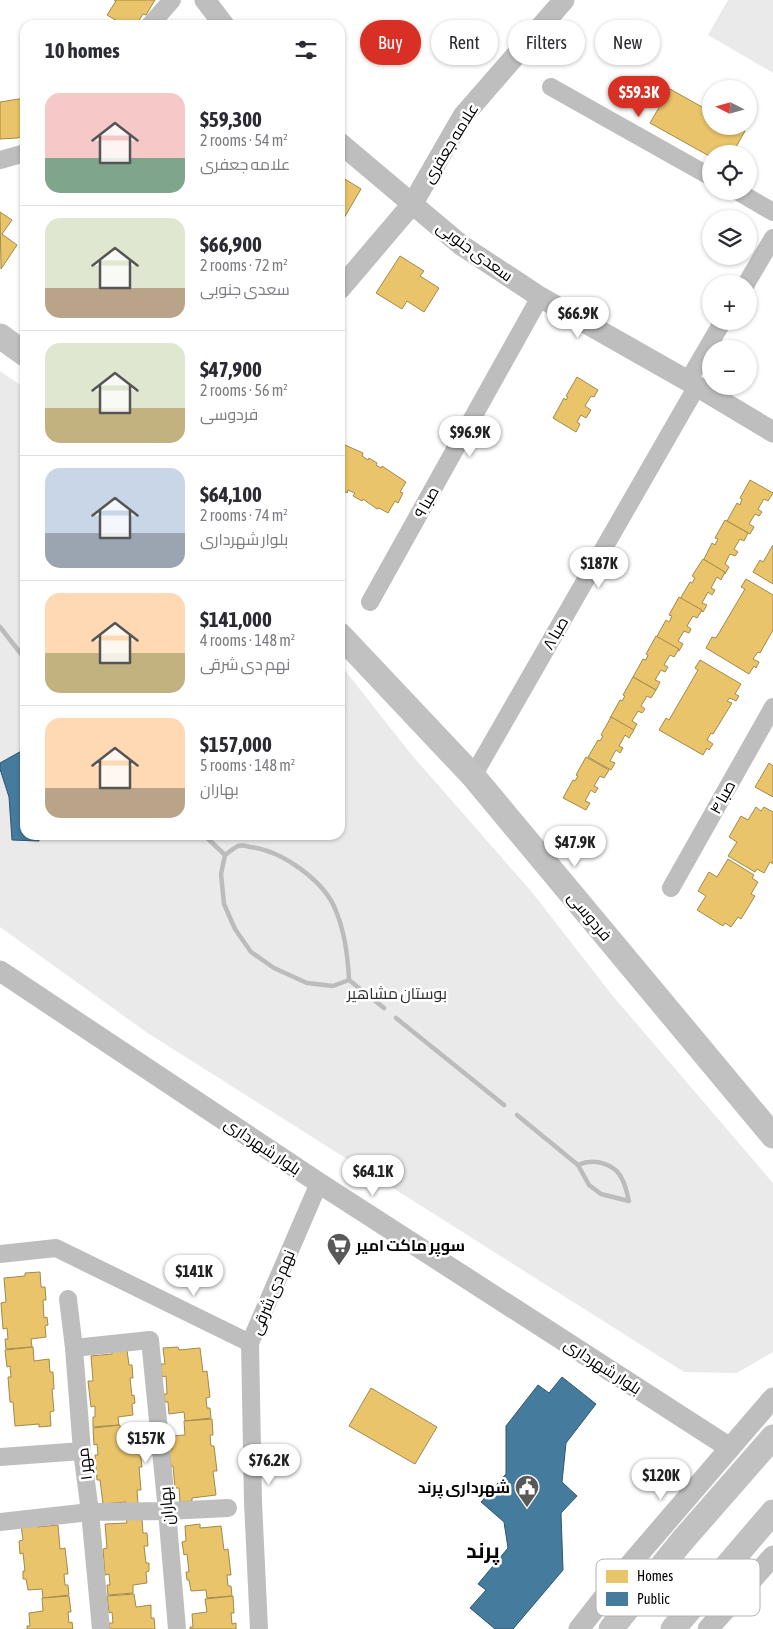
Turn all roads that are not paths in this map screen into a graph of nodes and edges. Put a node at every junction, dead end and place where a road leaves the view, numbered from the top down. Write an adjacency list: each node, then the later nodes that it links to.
1 (172, 0): 4 (street)
2 (205, 0): 5 (street)
3 (564, 0): 12 (street, علامه جعفری)
4 (154, 20)
5 (220, 20)
6 (551, 87): 10 (street)
7 (345, 147): 12 (street, سعدی جنوبی)
8 (20, 154): 9 (street)
9 (0, 160)
10 (702, 172)
11 (752, 200): 13 (street)
12 (413, 203): 16 (street, علامه جعفری); 17 (street, سعدی جنوبی)
13 (773, 212)
14 (773, 238): 15 (street)
15 (751, 275)
16 (345, 283)
17 (540, 297): 21 (street, سعدی جنوبی); 23 (street, صبا ۹)
18 (719, 330): 21 (street, صبا ۸)
19 (0, 336): 20 (main road)
20 (20, 350)
21 (692, 384): 22 (street, سعدی جنوبی); 26 (street, صبا ۸)
22 (773, 432)
23 (370, 602)
24 (345, 640): 26 (main road, فردوسی)
25 (773, 707): 27 (street, صبا ۴)
26 (473, 776): 29 (main road, فردوسی)
27 (671, 888)
28 (0, 971): 30 (street, بلوار شهرداری)
29 (773, 1136)
30 (319, 1184): 33 (street, نهم دی شرقی); 37 (street, بلوار شهرداری)
31 (0, 1254): 33 (street, نهم دی شرقی)
32 (68, 1299): 34 (street, مهر ۱)
33 (250, 1343): 56 (street)
34 (74, 1348): 38 (street, مهر ۱); 41 (street, بهاران)
35 (773, 1398): 37 (street)
36 (773, 1437): 47 (main road)
37 (730, 1448): 46 (street)
38 (82, 1451): 39 (street); 42 (street, مهر ۱)
39 (0, 1457)
40 (228, 1508): 41 (street)
41 (167, 1511): 42 (street); 55 (street, بهاران)
42 (90, 1512): 44 (street); 54 (street, مهر ۱)
43 (773, 1512): 48 (main road)
44 (0, 1522)
45 (773, 1556): 49 (street)
46 (635, 1559)
47 (667, 1559)
48 (733, 1559)
49 (760, 1571)
50 (596, 1607): 57 (street)
51 (621, 1616): 58 (main road)
52 (684, 1616): 59 (main road)
53 (720, 1616): 60 (street)
54 (101, 1629)
55 (177, 1629)
56 (259, 1629)
57 (579, 1629)
58 (611, 1629)
59 (673, 1629)
60 (708, 1629)

